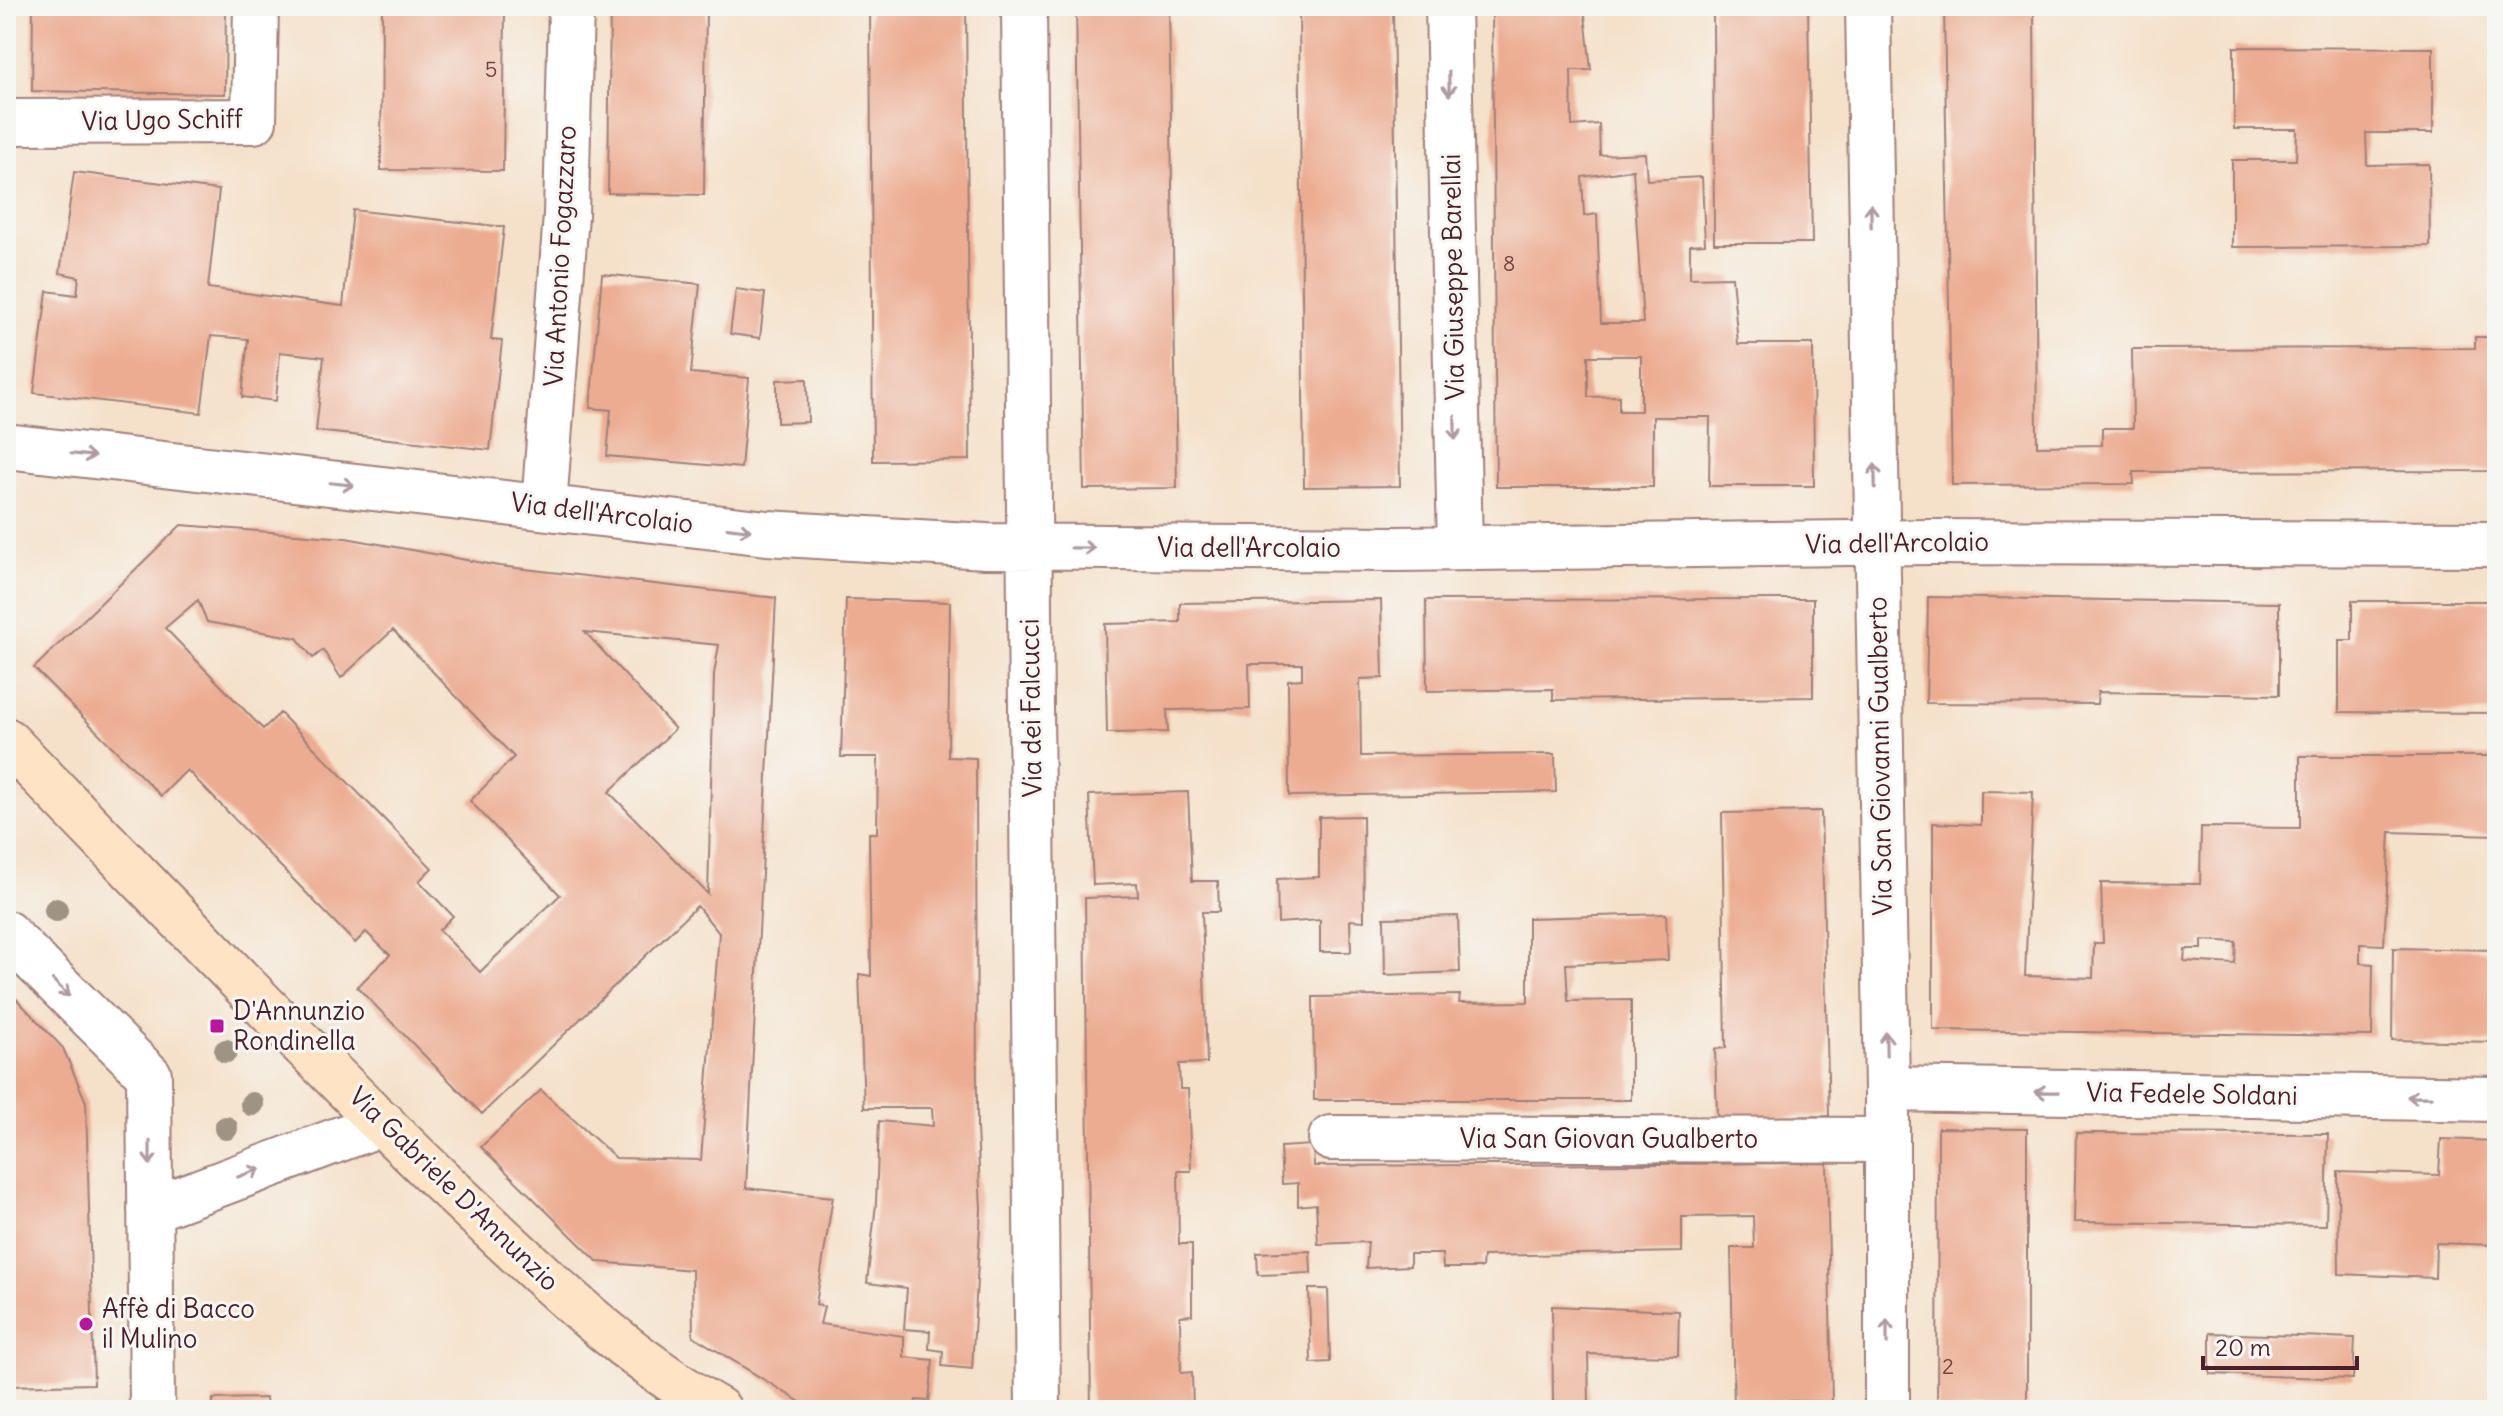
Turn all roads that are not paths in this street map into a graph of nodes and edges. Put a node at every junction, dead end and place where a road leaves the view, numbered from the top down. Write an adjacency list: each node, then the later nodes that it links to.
1 (256, 6): 6 (street, Via Ugo Schiff)
2 (571, 6): 8 (street, Via Antonio Fogazzaro)
3 (1024, 6): 11 (street, Via dei Falcucci)
4 (1448, 6): 12 (street, Via Giuseppe Barellai, one-way to 12)
5 (1868, 6): 9 (street, Via San Giovanni Gualberto, one-way to 5)
6 (6, 122)
7 (6, 446): 8 (street, Via dell'Arcolaio, one-way to 8)
8 (544, 506): 11 (street, Via dell'Arcolaio, one-way to 11)
9 (1875, 543): 10 (street, Via dell'Arcolaio); 12 (street, Via dell'Arcolaio); 15 (street, Via San Giovanni Gualberto, one-way to 9)
10 (2497, 544)
11 (1029, 547): 12 (street, Via dell'Arcolaio, one-way to 12); 23 (street, Via dei Falcucci)
12 (1460, 547)
13 (6, 740): 17 (street, Via Gabriele D'Annunzio)
14 (6, 933): 20 (street, one-way to 20)
15 (1887, 1089): 16 (street, Via Fedele Soldani, one-way to 15); 19 (street, Via San Giovanni Gualberto)
16 (2497, 1099)
17 (383, 1123): 20 (street, one-way to 17); 22 (street, Via Gabriele D'Annunzio)
18 (1331, 1138): 19 (street, Via San Giovan Gualberto)
19 (1887, 1140): 24 (street, Via San Giovanni Gualberto, one-way to 19)
20 (150, 1210): 21 (street)
21 (152, 1410)
22 (719, 1410)
23 (1038, 1410)
24 (1887, 1410)

